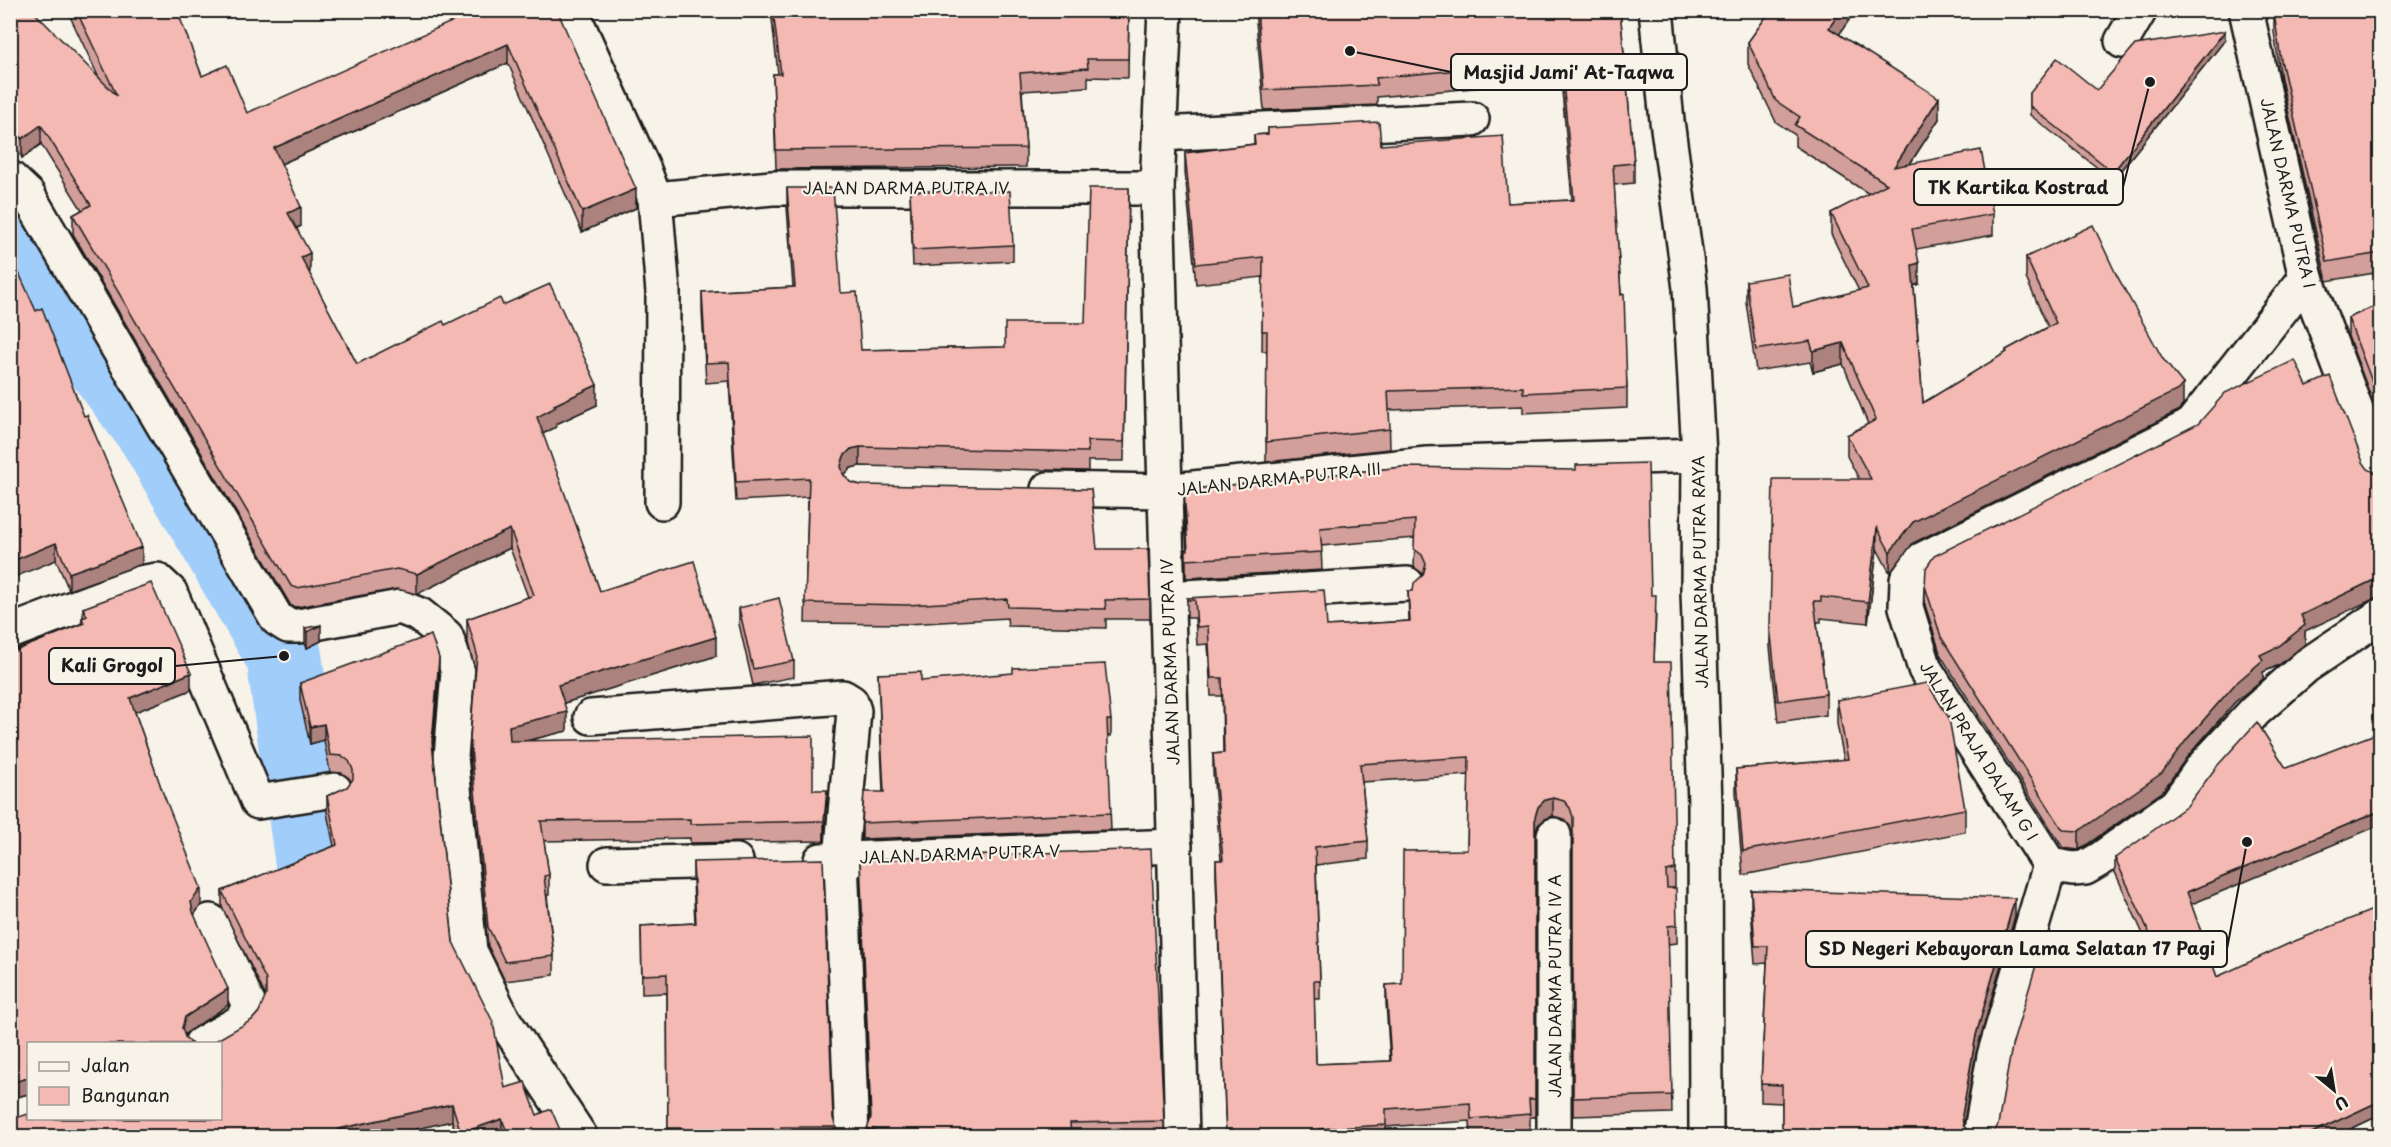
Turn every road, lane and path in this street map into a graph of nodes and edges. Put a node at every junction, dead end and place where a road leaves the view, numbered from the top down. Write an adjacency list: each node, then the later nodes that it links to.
1 (571, 10): 11 (street)
2 (1166, 10): 8 (street, JALAN DARMA PUTRA IV)
3 (1656, 10): 13 (street, JALAN DARMA PUTRA RAYA)
4 (2140, 10): 6 (street)
5 (2246, 10): 12 (street, JALAN DARMA PUTRA I)
6 (2122, 41)
7 (1472, 118): 8 (street)
8 (1159, 134): 9 (street, JALAN DARMA PUTRA IV)
9 (1157, 188): 11 (street, JALAN DARMA PUTRA IV); 16 (street, JALAN DARMA PUTRA IV)
10 (16, 197): 33 (street)
11 (655, 200): 17 (street)
12 (2306, 278): 14 (street, JALAN DARMA PUTRA I); 28 (street, JALAN PRAJA DALAM G I)
13 (1699, 455): 16 (street, JALAN DARMA PUTRA III); 37 (street, JALAN DARMA PUTRA RAYA)
14 (2380, 473)
15 (1012, 488): 16 (street, JALAN DARMA PUTRA III)
16 (1164, 491): 19 (street, JALAN DARMA PUTRA IV)
17 (662, 502)
18 (1407, 584): 19 (street)
19 (1168, 598): 25 (street, JALAN DARMA PUTRA IV)
20 (2380, 616): 28 (street)
21 (10, 632): 23 (street)
22 (591, 717): 26 (street)
23 (334, 790)
24 (1554, 836): 36 (street, JALAN DARMA PUTRA IV A)
25 (1176, 846): 26 (street, JALAN DARMA PUTRA V); 35 (street, JALAN DARMA PUTRA IV)
26 (841, 859): 27 (street); 34 (street, JALAN DARMA PUTRA V)
27 (607, 864)
28 (2050, 866): 38 (street)
29 (210, 921): 30 (street)
30 (205, 1042)
31 (27, 1112): 32 (street)
32 (10, 1119)
33 (580, 1137)
34 (852, 1137)
35 (1182, 1137)
36 (1554, 1137)
37 (1706, 1137)
38 (1980, 1137)

